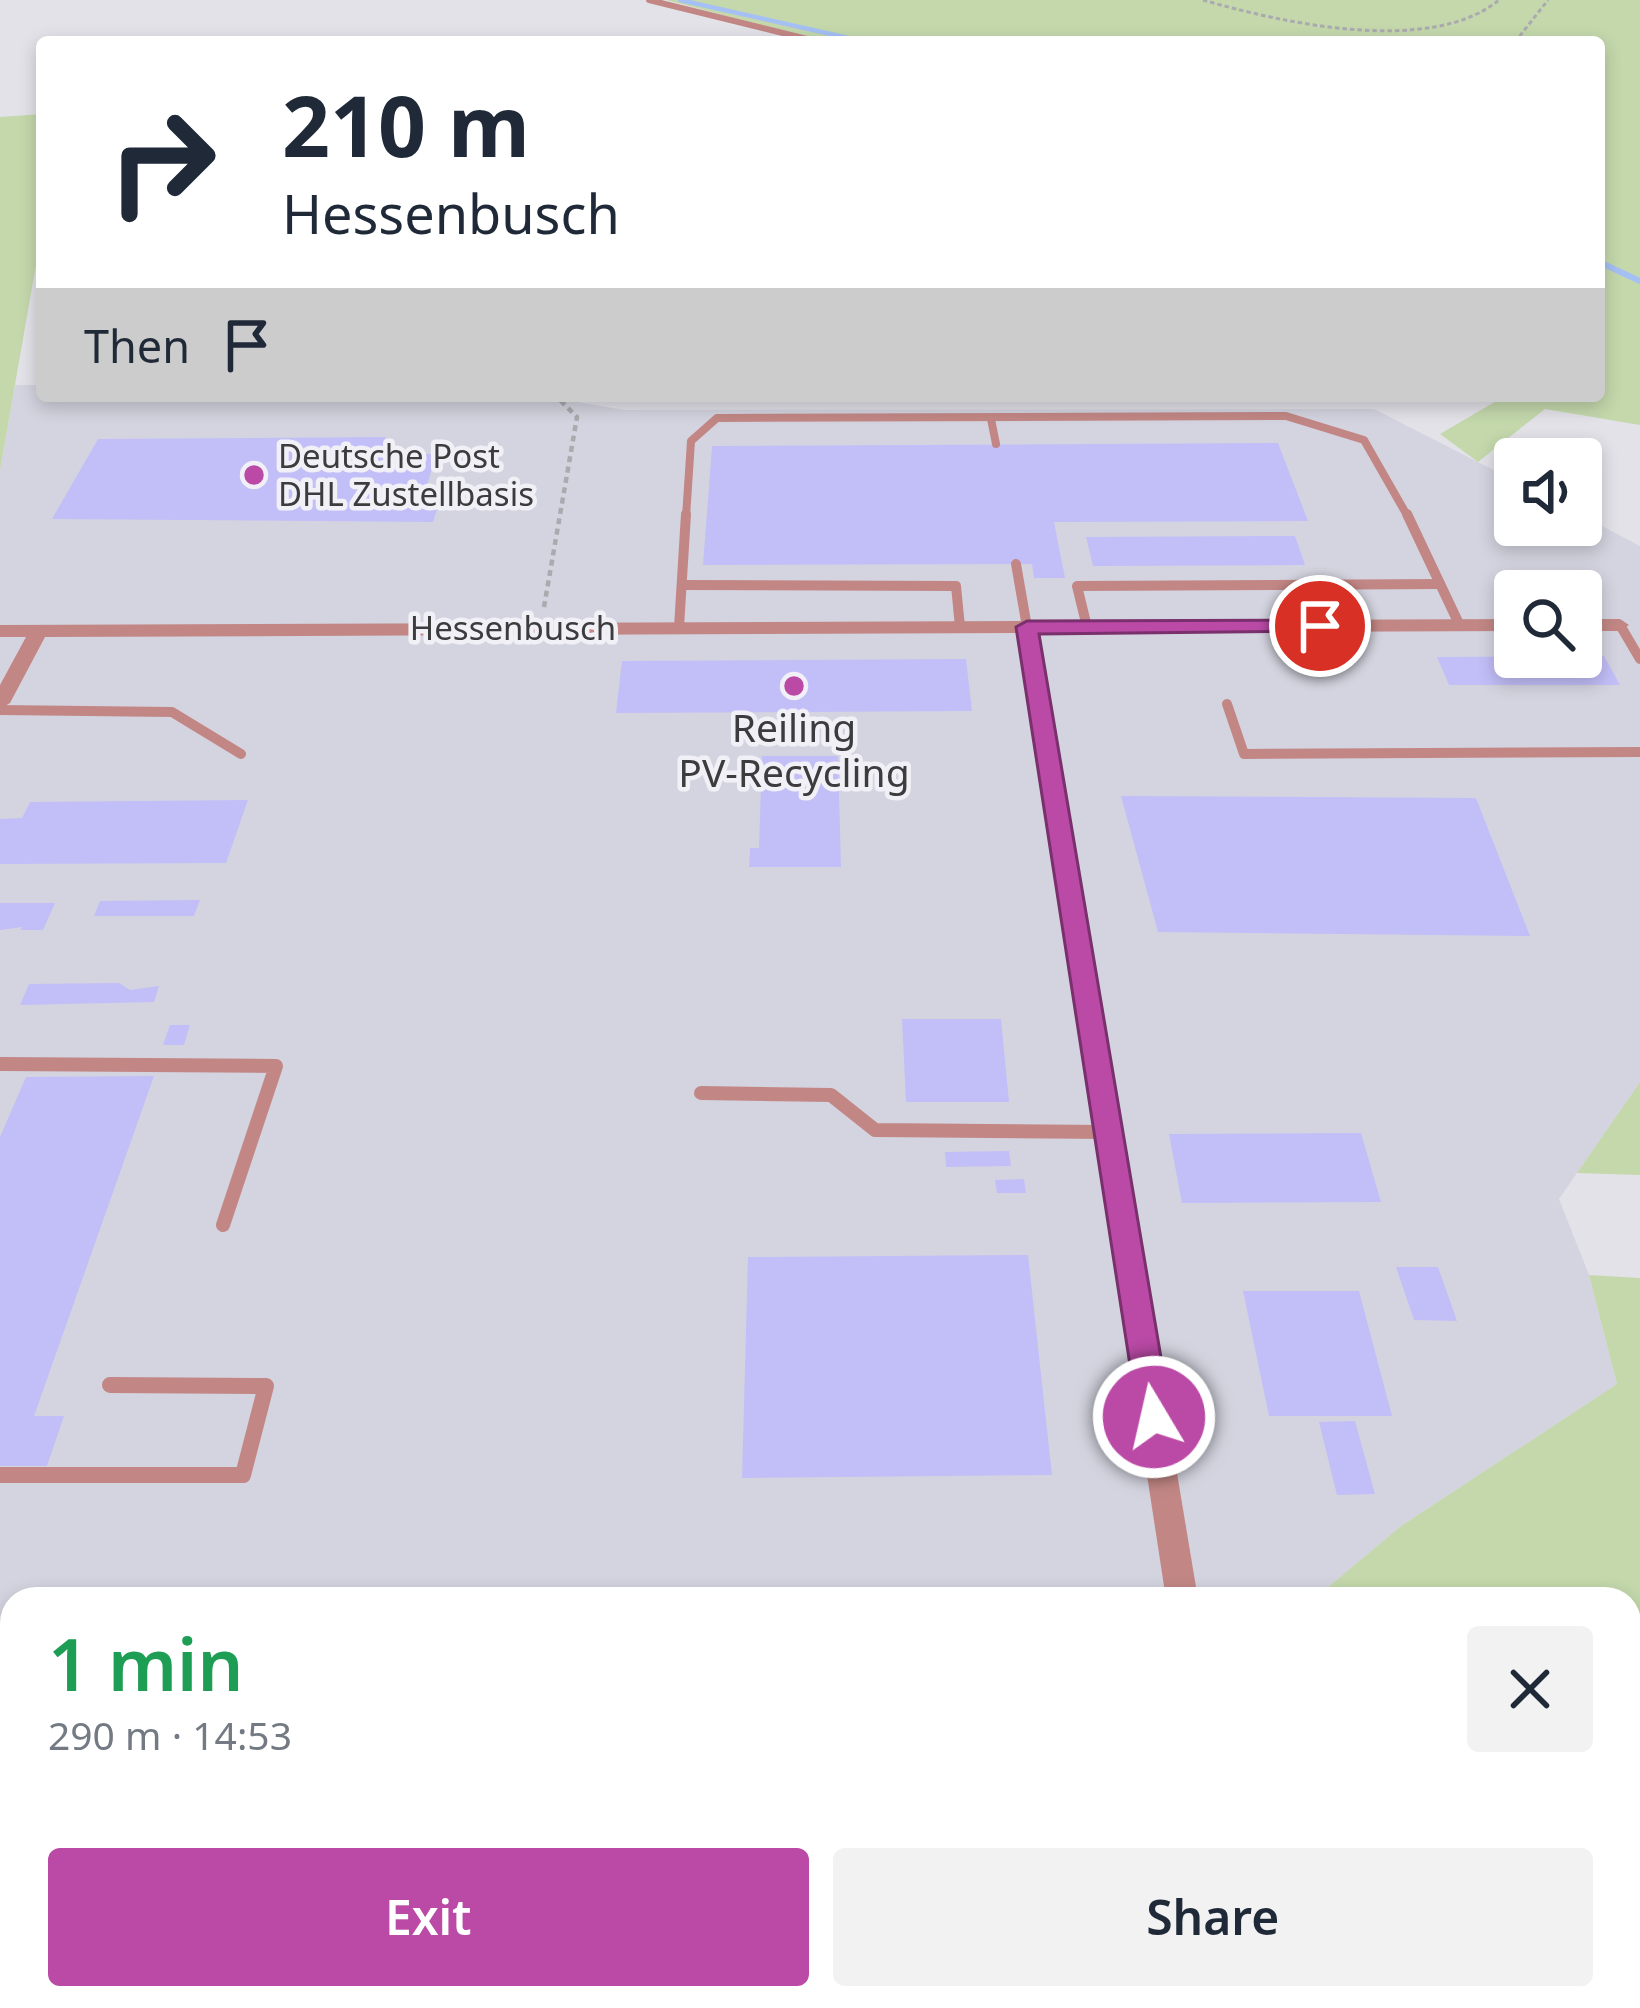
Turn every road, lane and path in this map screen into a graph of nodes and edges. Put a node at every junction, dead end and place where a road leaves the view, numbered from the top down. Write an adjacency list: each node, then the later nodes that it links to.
1 (649, 0): 5 (lane)
2 (1203, 0): 3 (path)
3 (1499, 0)
4 (1548, 0): 6 (path)
5 (795, 36)
6 (1520, 36)
7 (562, 402): 21 (path)
8 (992, 419): 9 (lane); 11 (lane); 12 (lane)
9 (996, 444)
10 (1016, 564): 19 (lane)
11 (1440, 584): 16 (lane); 20 (lane)
12 (682, 585): 17 (lane); 18 (lane)
13 (1494, 625): 16 (street, Hessenbusch)
14 (1602, 625): 15 (street)
15 (1620, 625): 24 (lane)
16 (1460, 626): 20 (street, Hessenbusch)
17 (679, 627): 18 (street, Hessenbusch); 21 (street, Hessenbusch)
18 (960, 627): 19 (street, Hessenbusch)
19 (1027, 627): 20 (street, Hessenbusch); 31 (street)
20 (1087, 627)
21 (541, 628): 23 (street, Hessenbusch)
22 (0, 631): 23 (street, Hessenbusch)
23 (39, 631): 26 (street)
24 (1640, 659)
25 (1227, 704): 27 (lane)
26 (0, 706): 28 (lane)
27 (1640, 752)
28 (242, 754)
29 (0, 1064): 32 (lane)
30 (701, 1093): 31 (lane)
31 (1109, 1132): 35 (street)
32 (223, 1225)
33 (110, 1384): 34 (lane)
34 (0, 1475)
35 (1180, 1587)

